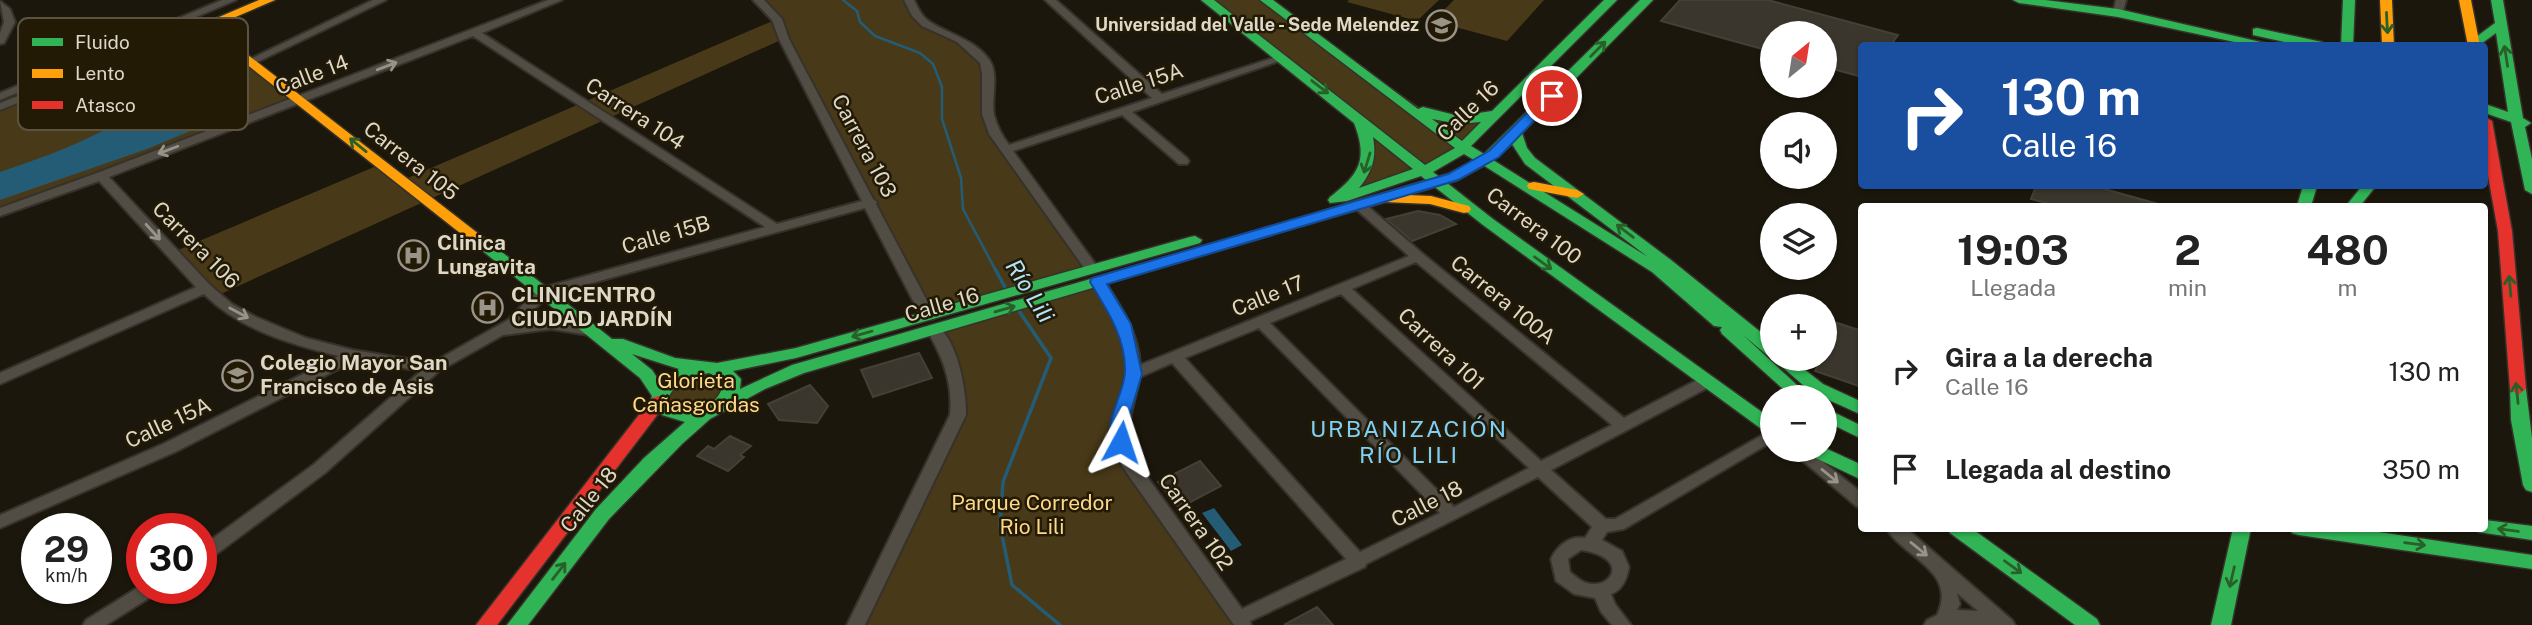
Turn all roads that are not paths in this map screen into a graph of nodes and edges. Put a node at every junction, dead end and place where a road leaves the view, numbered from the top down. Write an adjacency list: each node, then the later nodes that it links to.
1 (231, 0): 22 (street)
2 (238, 0): 23 (main road)
3 (381, 0): 37 (street)
4 (557, 0): 27 (street, Calle 14)
5 (758, 0): 68 (street, Carrera 103)
6 (909, 0): 56 (street, Carrera 102)
7 (1050, 0): 41 (street)
8 (1207, 0): 35 (main road, Carrera 100)
9 (1250, 0): 20 (main road, Carrera 100)
10 (1611, 0): 48 (main road, Calle 16)
11 (1647, 0): 53 (main road, Calle 16, one-way to 11)
12 (2019, 0): 21 (main road)
13 (2095, 0): 21 (main road)
14 (2349, 0): 31 (main road)
15 (2386, 0): 32 (main road, one-way to 32)
16 (2465, 0): 33 (main road)
17 (2497, 0): 26 (main road)
18 (266, 1): 24 (main road); 25 (main road)
19 (0, 4): 28 (street)
20 (1272, 5): 38 (main road, Carrera 100)
21 (2120, 6): 29 (main road); 30 (main road)
22 (188, 18)
23 (202, 18)
24 (224, 18)
25 (243, 18)
26 (2501, 24): 34 (main road); 50 (main road, one-way to 26)
27 (474, 32): 43 (street, Calle 14, one-way to 27); 73 (street, Carrera 104)
28 (0, 41)
29 (2257, 42)
30 (2302, 42)
31 (2347, 42)
32 (2388, 42)
33 (2474, 42)
34 (2477, 42)
35 (1283, 58): 41 (street, Calle 15A); 49 (main road, Carrera 100, one-way to 49)
36 (248, 59): 37 (main road, Carrera 105)
37 (251, 61): 43 (main road, Carrera 105)
38 (1379, 84): 48 (main road); 55 (main road, Carrera 100)
39 (18, 89): 40 (street)
40 (0, 97)
41 (1160, 99): 47 (street, Calle 15A)
42 (18, 100): 45 (street)
43 (301, 100): 51 (street, Calle 14, one-way to 51); 78 (main road, Carrera 105, one-way to 43)
44 (2488, 101): 50 (main road)
45 (0, 107)
46 (2488, 109): 50 (main road)
47 (1124, 111): 56 (street, Calle 15A); 57 (street)
48 (1495, 114): 55 (main road, Calle 16)
49 (1357, 116): 59 (main road, Carrera 100); 67 (main road, one-way to 67)
50 (2524, 118): 64 (main road)
51 (248, 120)
52 (222, 130): 60 (street, Calle 14, one-way to 60)
53 (1515, 132): 58 (main road, Calle 16); 65 (main road, Carrera 100)
54 (2488, 138): 106 (main road, one-way to 54)
55 (1465, 148): 58 (main road, Carrera 100); 59 (main road, Calle 16)
56 (1007, 149): 75 (street, Carrera 102)
57 (1183, 161)
58 (1485, 161): 61 (main road, Calle 16); 62 (main road, Carrera 100)
59 (1424, 170): 61 (main road, Carrera 100); 67 (main road, Calle 16)
60 (101, 176): 71 (street, Calle 14); 76 (street, Carrera 106, one-way to 76)
61 (1439, 182): 66 (main road, Calle 16); 72 (main road, Carrera 100)
62 (1522, 184): 65 (main road); 79 (main road, Carrera 100)
63 (2367, 189): 69 (main road)
64 (2532, 190)
65 (1577, 194): 79 (main road, Carrera 100, one-way to 65)
66 (1388, 198): 70 (main road, Calle 16); 72 (main road)
67 (1335, 200): 75 (main road, Calle 16)
68 (870, 202): 73 (street, Calle 15B); 81 (street, Carrera 103)
69 (2355, 203)
70 (1360, 206): 74 (street, Carrera 100A); 75 (main road, Calle 16)
71 (0, 212)
72 (1488, 222): 92 (main road, Carrera 100, one-way to 92)
73 (775, 228): 78 (street, Calle 15B)
74 (1418, 257): 77 (street, Calle 17); 99 (street, Carrera 100A)
75 (1095, 275): 81 (main road, Calle 16); 90 (street, Carrera 102)
76 (205, 288): 85 (street, Carrera 106, one-way to 85); 91 (street)
77 (1343, 288): 80 (street, Calle 17); 104 (street, Carrera 101)
78 (543, 292): 82 (main road, Carrera 105); 83 (street)
79 (1725, 319): 84 (main road, Carrera 100); 93 (main road, Carrera 100)
80 (1261, 322): 86 (street, Calle 17); 108 (street)
81 (931, 323): 88 (main road, Calle 16, one-way to 88); 96 (main road, Calle 16); 129 (street, Carrera 103)
82 (590, 330): 83 (street); 88 (main road, Carrera 105); 94 (main road, Carrera 105)
83 (488, 338): 87 (street)
84 (1760, 343)
85 (352, 356): 87 (street, Carrera 106); 109 (street, Calle 15A)
86 (1175, 357): 90 (street, Calle 17); 119 (street)
87 (434, 368): 117 (street)
88 (712, 369): 94 (main road); 96 (main road)
89 (1796, 371): 95 (main road)
90 (1133, 374): 124 (street, Carrera 102)
91 (0, 379)
92 (1706, 382): 98 (main road, Carrera 100); 99 (street, Calle 18)
93 (1790, 385)
94 (659, 398): 96 (main road); 127 (main road, Calle 18)
95 (1858, 407)
96 (713, 411): 128 (main road, Calle 18, one-way to 96)
97 (1837, 420): 100 (main road)
98 (1760, 422)
99 (1622, 425): 104 (street, Calle 18)
100 (1858, 431)
101 (1760, 440): 110 (street)
102 (1837, 460): 105 (main road)
103 (1813, 462): 107 (street, one-way to 107)
104 (1539, 468): 108 (street, Calle 18); 110 (street, Carrera 101)
105 (1858, 470)
106 (2532, 485)
107 (1858, 499)
108 (1452, 515): 119 (street, Calle 18)
109 (0, 522)
110 (1602, 526): 118 (street)
111 (2488, 527): 116 (main road, one-way to 111)
112 (1899, 532): 121 (street, one-way to 121)
113 (1962, 532): 133 (main road, one-way to 133)
114 (2241, 532): 134 (main road, one-way to 134)
115 (2326, 532): 120 (main road, one-way to 120)
116 (2532, 534)
117 (217, 544)
118 (1590, 544): 122 (street); 122 (street)
119 (1359, 562): 124 (street, Calle 18)
120 (2532, 562)
121 (1944, 570): 125 (street); 132 (street)
122 (1602, 592): 130 (street)
123 (126, 604): 126 (street)
124 (1241, 622)
125 (1939, 622): 131 (street)
126 (92, 625)
127 (486, 625)
128 (517, 625)
129 (856, 625)
130 (1622, 625)
131 (1998, 625)
132 (2006, 625)
133 (2090, 625)
134 (2221, 625)

